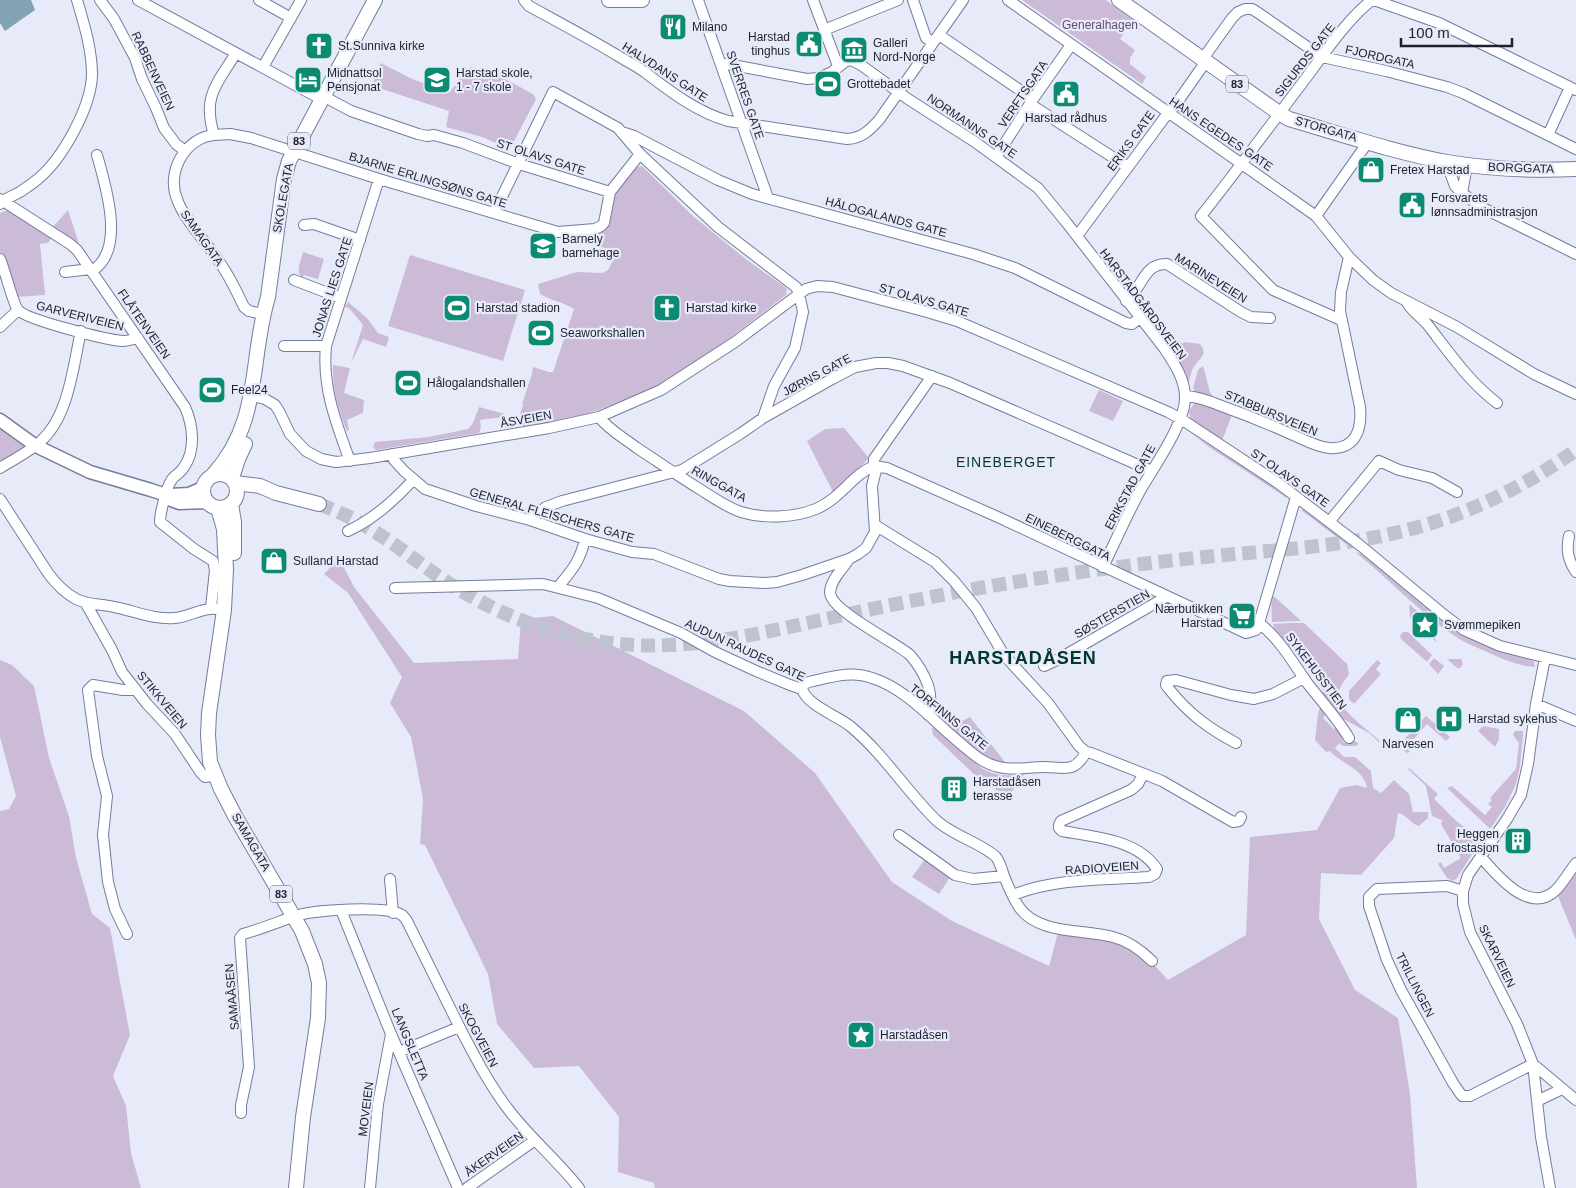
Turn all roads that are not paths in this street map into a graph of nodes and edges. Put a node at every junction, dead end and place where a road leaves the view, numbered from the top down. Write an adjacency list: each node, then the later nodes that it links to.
1 (77, 0): 55 (street)
2 (100, 0): 40 (street, RABBENVEIEN)
3 (138, 0): 22 (street, ST OLAVS GATE)
4 (259, 0): 18 (street)
5 (301, 0): 18 (street)
6 (375, 0): 30 (highway, SKOLEGATA / 83)
7 (524, 0): 34 (street, HALVDANS GATE)
8 (609, 0): 9 (highway)
9 (642, 0)
10 (698, 0): 25 (street, SVERRES GATE)
11 (813, 0): 19 (street)
12 (898, 0): 19 (street)
13 (913, 0): 20 (street)
14 (963, 0): 20 (street)
15 (1008, 0): 21 (street, HANS EGEDES GATE)
16 (1119, 0): 24 (highway, STORGATA / 83)
17 (1373, 0): 23 (street, SIGURDS GATE); 28 (street)
18 (291, 18): 27 (street)
19 (824, 30): 26 (street)
20 (936, 39): 29 (street); 31 (street)
21 (1071, 45): 31 (street, VERFTSGATA); 32 (street, HANS EGEDES GATE)
22 (236, 52): 27 (street, ST OLAVS GATE); 36 (street)
23 (1322, 57): 24 (street, FJORDGATA); 33 (street, SIGURDS GATE); 37 (street, FJORDGATA)
24 (1204, 60): 32 (street, ERIKS GATE); 33 (highway, STORGATA / 83)
25 (722, 66): 26 (street); 34 (street, SVERRES GATE)
26 (838, 66): 29 (street, NORMANNS GATE)
27 (264, 67): 30 (street, ST OLAVS GATE)
28 (1573, 89): 37 (street)
29 (899, 92): 34 (street, HALVDANS GATE); 44 (street, NORMANNS GATE)
30 (322, 97): 41 (highway, SKOLEGATA / 83); 47 (street, ST OLAVS GATE)
31 (1032, 102): 44 (street, VERFTSGATA); 49 (street)
32 (1168, 113): 46 (street, HANS EGEDES GATE); 49 (street, ERIKS GATE)
33 (1279, 114): 38 (highway, STORGATA / 83); 46 (street, SIGURDS GATE)
34 (742, 123): 54 (street, SVERRES GATE)
35 (624, 133): 42 (street, HÅLOGALANDS GATE); 47 (street, HÅLOGALANDS GATE); 54 (street, HÅLOGALANDS GATE)
36 (214, 135): 40 (street); 41 (street, BJARNE ERLINGSØNS GATE)
37 (1548, 135): 39 (street, FJORDGATA)
38 (1368, 142): 45 (highway, STORGATA / 83); 57 (street)
39 (1576, 149)
40 (185, 151): 73 (street, SAMAGATA)
41 (293, 152): 51 (street, BJARNE ERLINGSØNS GATE); 68 (highway, SKOLEGATA / 83)
42 (640, 154): 52 (street); 67 (street)
43 (97, 155): 64 (street)
44 (996, 157): 59 (street, NORMANNS GATE)
45 (1446, 162): 48 (highway, STORGATA / 83); 53 (street)
46 (1243, 163): 57 (street, HANS EGEDES GATE); 76 (street, SIGURDS GATE)
47 (519, 164): 52 (street, ST OLAVS GATE); 56 (street)
48 (1467, 165): 50 (highway, BORGGATA / 83); 53 (street)
49 (1128, 167): 59 (street, ERIKS GATE)
50 (1576, 168)
51 (379, 179): 56 (street, BJARNE ERLINGSØNS GATE); 60 (street, JONAS LIES GATE)
52 (610, 192): 56 (street, BJARNE ERLINGSØNS GATE)
53 (1462, 193): 61 (street)
54 (768, 198): 74 (street, HÅLOGALANDS GATE)
55 (1, 201): 64 (street, FLÅTENVEIEN)
56 (494, 213)
57 (1316, 216): 62 (street, HANS EGEDES GATE)
58 (304, 225): 60 (street)
59 (1077, 236): 70 (street, HARSTADGÅRDSVEIEN)
60 (360, 240): 69 (street, JONAS LIES GATE)
61 (1576, 254)
62 (1349, 257): 71 (street, HANS EGEDES GATE); 76 (street)
63 (0, 259): 72 (street)
64 (91, 270): 65 (street); 79 (street, FLÅTENVEIEN)
65 (65, 272)
66 (294, 280): 69 (street)
67 (799, 294): 87 (street, ÅSVEIEN); 88 (street); 89 (street, ST OLAVS GATE)
68 (268, 297): 73 (highway, 83); 85 (highway, 83)
69 (341, 298): 81 (street, JONAS LIES GATE)
70 (1126, 301): 74 (street, HARSTADGÅRDSVEIEN); 75 (street, MARINEVEIEN)
71 (1407, 302): 83 (street, HANS EGEDES GATE); 86 (street, HANS EGEDES GATE)
72 (18, 310): 77 (street); 78 (street, GARVERIVEIEN)
73 (263, 314): 85 (highway, 83)
74 (1140, 318): 84 (street, HARSTADGÅRDSVEIEN)
75 (1270, 318)
76 (1341, 320): 84 (street, STABBURSVEIEN)
77 (0, 326)
78 (80, 332): 79 (street, GARVERIVEIEN); 91 (street)
79 (138, 338): 104 (street, FLÅTENVEIEN)
80 (284, 346): 81 (street)
81 (326, 346): 93 (street, JONAS LIES GATE)
82 (932, 376): 88 (street, JØRNS GATE); 94 (street, RINGGATA); 96 (street, JØRNS GATE)
83 (1576, 394)
84 (1186, 396): 89 (street)
85 (256, 397): 93 (street, ÅSVEIEN); 98 (highway, 83); 99 (highway, 83)
86 (1497, 403)
87 (599, 416): 92 (street, ÅSVEIEN); 97 (street, RINGGATA)
88 (763, 418): 97 (street, JØRNS GATE)
89 (1181, 419): 96 (street, ERIKSTAD GATE); 105 (street, ST OLAVS GATE)
90 (0, 420): 91 (main road)
91 (36, 446): 95 (street); 104 (main road)
92 (392, 454): 93 (street, ÅSVEIEN); 100 (street, GENERAL FLEISCHERS GATE)
93 (350, 461)
94 (875, 466): 97 (street, RINGGATA); 111 (street, GENERAL FLEISCHERS GATE); 116 (street, EINEBERGGATA)
95 (0, 468)
96 (1152, 470): 116 (street, ERIKSTAD GATE)
97 (674, 473): 109 (street, JØRNS GATE)
98 (213, 475): 99 (highway); 101 (highway, 83)
99 (234, 480): 103 (highway); 107 (highway, 83)
100 (413, 480): 109 (street, GENERAL FLEISCHERS GATE); 112 (street)
101 (203, 488): 104 (main road); 107 (highway, 83)
102 (1457, 492): 110 (street)
103 (276, 493): 107 (highway); 108 (highway)
104 (166, 495): 107 (main road); 122 (street, FLÅTENVEIEN)
105 (1296, 497): 110 (street, ST OLAVS GATE); 123 (street)
106 (0, 499): 121 (street)
107 (223, 503): 122 (highway, SAMAGATA / 83)
108 (319, 504)
109 (530, 520): 114 (street, GENERAL FLEISCHERS GATE)
110 (1329, 522): 124 (street, ST OLAVS GATE)
111 (875, 525): 115 (street, GENERAL FLEISCHERS GATE); 135 (street)
112 (348, 531)
113 (1570, 536): 117 (street)
114 (584, 538): 115 (street, GENERAL FLEISCHERS GATE); 118 (street)
115 (849, 559): 131 (street)
116 (1103, 567): 120 (street, EINEBERGGATA)
117 (1576, 572)
118 (558, 587): 119 (street, AUDUN RAUDES GATE); 128 (street, AUDUN RAUDES GATE)
119 (395, 588)
120 (1166, 596): 123 (street, EINEBERGGATA); 126 (street, SØSTERSTIEN)
121 (85, 602): 122 (street); 129 (street, STIKKVEIEN)
122 (218, 609): 137 (highway, SAMAGATA / 83)
123 (1259, 623): 127 (street, SYKEHUSSTIEN)
124 (1545, 658): 125 (street, ST OLAVS GATE); 130 (street, SKARVEIEN)
125 (1576, 665)
126 (1044, 666)
127 (1304, 678): 133 (street, SYKEHUSSTIEN); 134 (street)
128 (802, 689): 131 (street, TORFINNS GATE); 142 (street, AUDUN RAUDES GATE)
129 (135, 690): 137 (street, STIKKVEIEN); 149 (street)
130 (1536, 704): 132 (street); 140 (street, SKARVEIEN)
131 (928, 715): 135 (street, TORFINNS GATE)
132 (1576, 721)
133 (1349, 738)
134 (1236, 743)
135 (1086, 752): 136 (street)
136 (1143, 774): 138 (street); 145 (street, RADIOVEIEN)
137 (215, 775): 148 (highway, SAMAGATA / 83)
138 (1241, 817)
139 (899, 836): 142 (street)
140 (1481, 856): 141 (street); 144 (street, SKARVEIEN)
141 (1576, 863)
142 (1004, 876): 145 (street)
143 (390, 879): 147 (street)
144 (1464, 890): 154 (street, SKARVEIEN); 154 (street, TRILLINGEN)
145 (1013, 895): 150 (street)
146 (341, 910): 147 (street); 148 (street); 152 (street, LANGSLETTA)
147 (394, 912): 151 (street, SKOGVEIEN)
148 (294, 916): 158 (street, SAMAÅSEN); 160 (highway, SAMAGATA / 83)
149 (127, 934)
150 (1152, 961)
151 (459, 1027): 153 (street); 159 (street, SKOGVEIEN)
152 (392, 1034): 153 (street, LANGSLETTA); 161 (street, MOVEIEN)
153 (399, 1052): 162 (street, LANGSLETTA)
154 (1533, 1064): 155 (street); 156 (street, SKARVEIEN)
155 (1562, 1089): 156 (street); 157 (street)
156 (1537, 1100): 165 (street, SKARVEIEN)
157 (1576, 1100)
158 (241, 1113)
159 (535, 1140): 163 (street, ÅKERVEIEN); 164 (street, SKOGVEIEN)
160 (296, 1188)
161 (370, 1188)
162 (458, 1188)
163 (467, 1188)
164 (578, 1188)
165 (1550, 1188)

